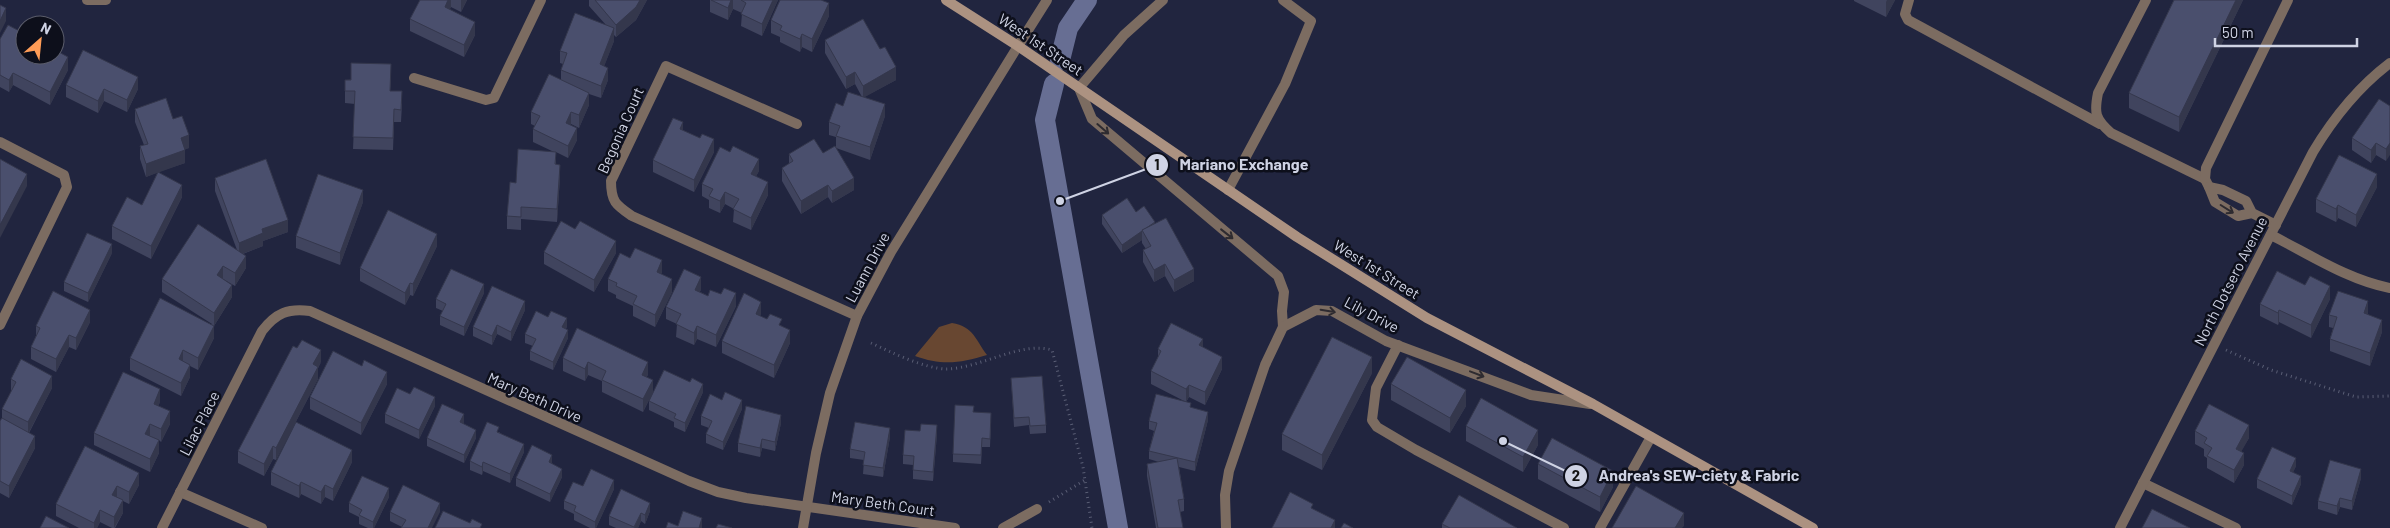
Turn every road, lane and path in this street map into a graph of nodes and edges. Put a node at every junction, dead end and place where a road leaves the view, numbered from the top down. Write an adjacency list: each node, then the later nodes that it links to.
1 (87, 0): 2 (street)
2 (106, 0)
3 (541, 0): 13 (street)
4 (946, 0): 11 (main road, West 1st Street)
5 (1047, 0): 11 (street, Luann Drive)
6 (1163, 0): 14 (street)
7 (1283, 0): 19 (street)
8 (1909, 0): 16 (street)
9 (2146, 0): 16 (street)
10 (2288, 0): 18 (street)
11 (1018, 46): 14 (main road, West 1st Street); 24 (street, Luann Drive)
12 (2390, 63): 21 (street, North Dotsero Avenue)
13 (414, 78)
14 (1080, 88): 19 (main road, West 1st Street); 26 (street, one-way to 26)
15 (797, 124): 24 (street, Begonia Court)
16 (2100, 124): 18 (street)
17 (0, 142): 25 (street)
18 (2207, 183): 20 (street); 20 (street, one-way to 20)
19 (1228, 190): 32 (main road, West 1st Street)
20 (2252, 213): 21 (street)
21 (2276, 225): 22 (street, North Dotsero Avenue)
22 (2271, 235): 23 (street); 30 (street, North Dotsero Avenue)
23 (2390, 288)
24 (857, 316): 37 (street, Luann Drive)
25 (0, 324)
26 (1284, 327): 29 (street, Lily Drive, one-way to 29); 45 (street)
27 (262, 331): 36 (street, Lilac Place); 37 (street, Mary Beth Drive)
28 (871, 343): 34 (path)
29 (1398, 345): 32 (street, Lily Drive, one-way to 32); 46 (street)
30 (2214, 345): 31 (path); 35 (street, North Dotsero Avenue)
31 (2390, 396)
32 (1593, 404): 33 (main road, West 1st Street)
33 (1651, 437): 47 (street); 48 (main road, West 1st Street)
34 (1085, 480): 38 (path); 44 (path)
35 (2143, 483): 49 (street, North Dotsero Avenue); 50 (street)
36 (180, 492): 39 (street, Lilac Place); 40 (street)
37 (806, 508): 41 (street, Luann Drive); 42 (street, Mary Beth Court)
38 (1037, 509): 43 (street)
39 (162, 528)
40 (262, 528)
41 (803, 528)
42 (955, 528)
43 (1003, 528)
44 (1092, 528)
45 (1226, 528)
46 (1564, 528)
47 (1600, 528)
48 (1813, 528)
49 (2120, 528)
50 (2236, 528)

